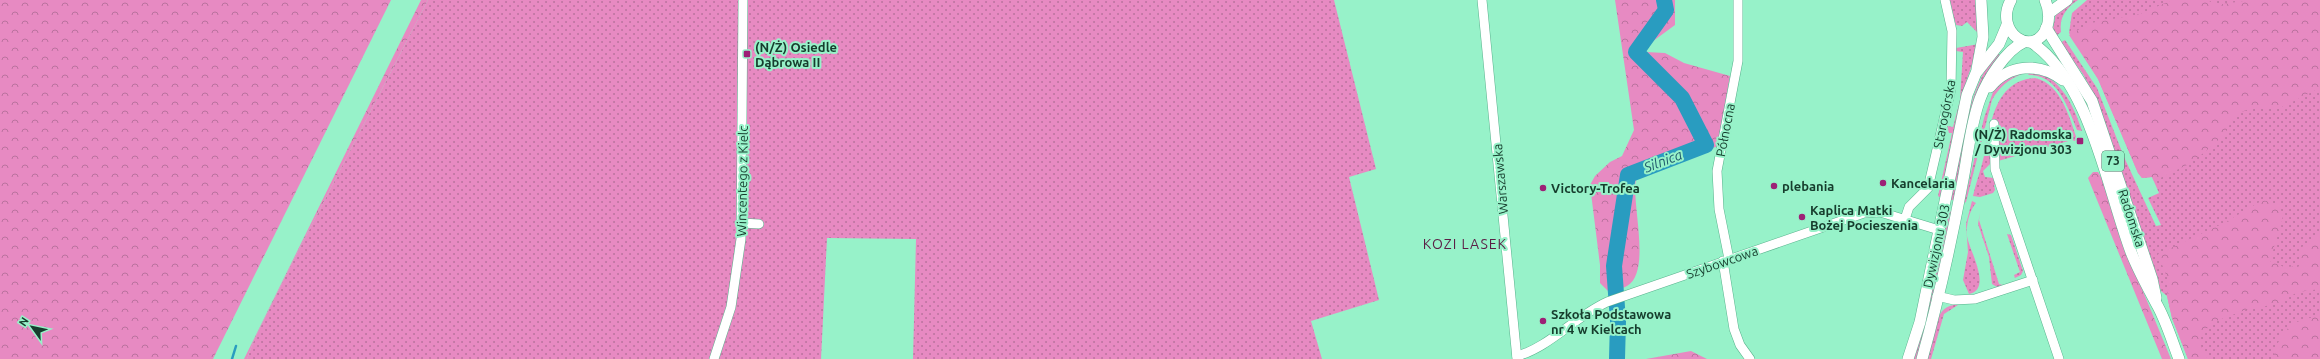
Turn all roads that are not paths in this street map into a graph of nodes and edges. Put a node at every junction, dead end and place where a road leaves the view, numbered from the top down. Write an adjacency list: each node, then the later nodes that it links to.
1 (743, 0): 18 (street, Wincentego z Kielc)
2 (1482, 0): 25 (street, Warszawska)
3 (1738, 0): 21 (street, Północna)
4 (1945, 0): 17 (street, Starogórska)
5 (1981, 0): 13 (main road)
6 (2045, 0): 9 (main road)
7 (2067, 0): 9 (main road)
8 (2008, 2): 10 (main road, Dywizjonu 303)
9 (2049, 13): 11 (main road)
10 (2007, 25): 12 (main road, 73); 13 (main road, Dywizjonu 303)
11 (2046, 28): 12 (main road, Dywizjonu 303); 24 (main road, Radomska / 73)
12 (2028, 42): 14 (main road, Radomska / 73); 15 (main road, Dywizjonu 303)
13 (1976, 73): 20 (main road, Dywizjonu 303)
14 (2070, 85): 15 (main road); 24 (main road, Radomska / 73)
15 (1980, 100): 23 (main road, Dywizjonu 303)
16 (1994, 124): 22 (street)
17 (1905, 219): 20 (street, Szybowcowa); 21 (street, Szybowcowa)
18 (742, 224): 19 (street); 26 (street, Wincentego z Kielc)
19 (759, 224)
20 (1939, 230): 28 (main road, Dywizjonu 303)
21 (1726, 260): 25 (street, Szybowcowa); 27 (street, Północna)
22 (2033, 280): 23 (street); 30 (street)
23 (1937, 296): 29 (main road, Dywizjonu 303)
24 (2157, 304): 31 (main road, Radomska / 73)
25 (1517, 358)
26 (714, 359)
27 (1750, 359)
28 (1908, 359)
29 (1922, 359)
30 (2059, 359)
31 (2179, 359)

